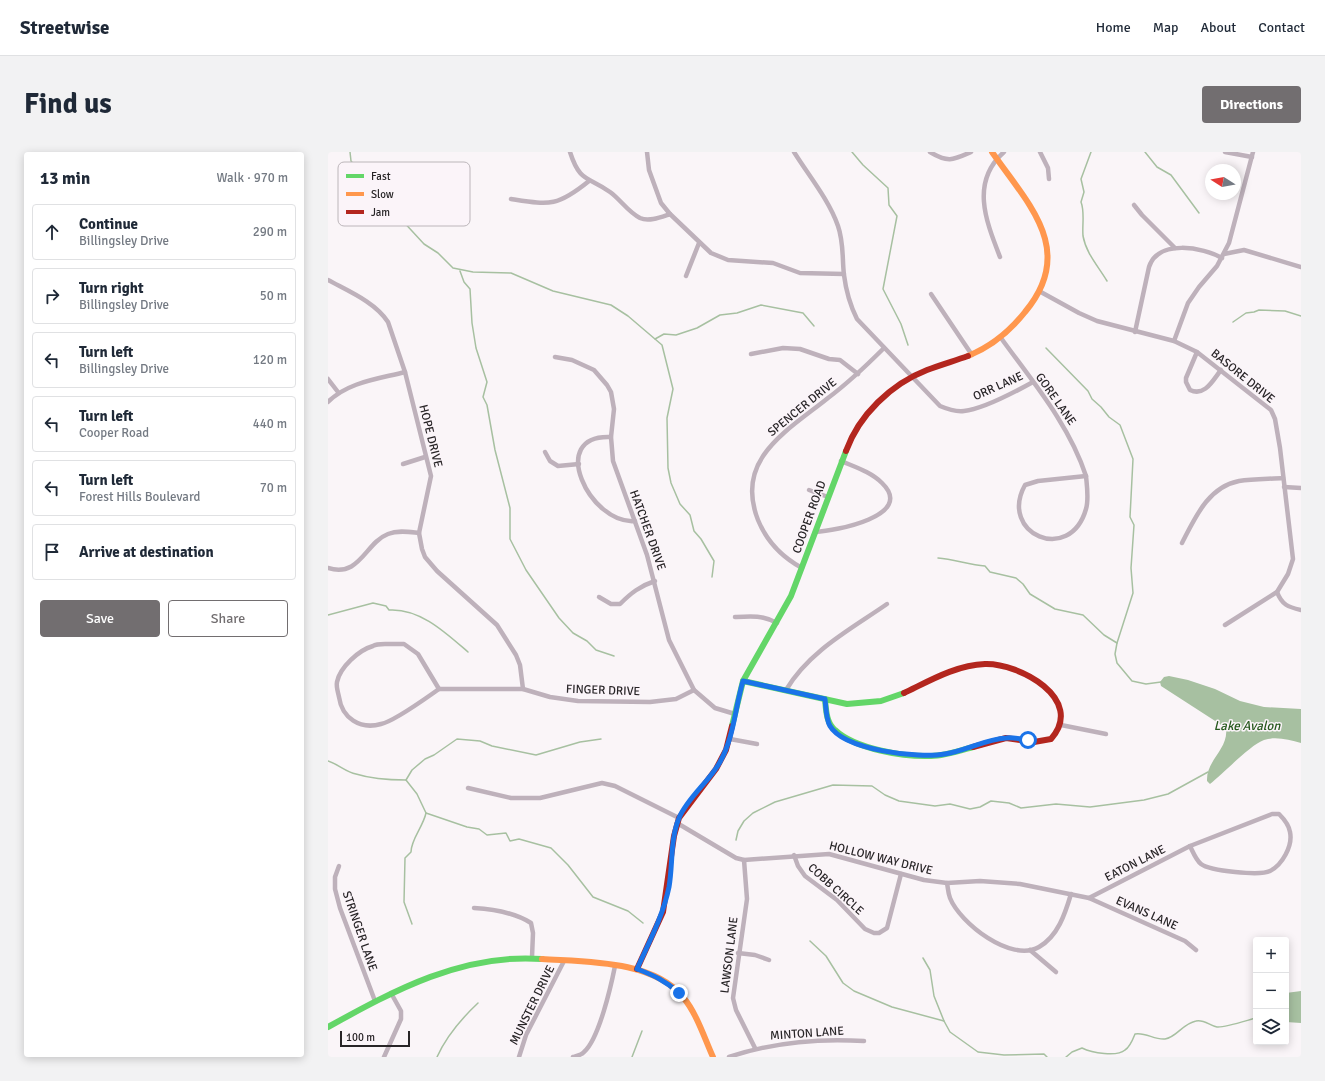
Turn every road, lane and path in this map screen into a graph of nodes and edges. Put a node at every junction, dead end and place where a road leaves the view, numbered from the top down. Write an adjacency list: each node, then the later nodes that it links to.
1 (570, 152): 14 (street)
2 (647, 152): 17 (street)
3 (794, 152): 23 (street, ORR LANE)
4 (930, 152): 5 (street)
5 (971, 152)
6 (992, 152): 12 (street, COOPER ROAD)
7 (1004, 152): 12 (street)
8 (1040, 152): 13 (street)
9 (1225, 152): 11 (street)
10 (1254, 152): 11 (street)
11 (1252, 157): 20 (street)
12 (996, 159): 21 (street); 26 (street, COOPER ROAD)
13 (1049, 179)
14 (588, 181): 15 (street); 17 (street)
15 (511, 199)
16 (1134, 205): 19 (street)
17 (670, 214): 18 (street)
18 (699, 243): 23 (street); 24 (street)
19 (1175, 248): 20 (street); 28 (street)
20 (1223, 256): 22 (street); 30 (street)
21 (1000, 257)
22 (1301, 267)
23 (844, 274): 31 (street, ORR LANE)
24 (686, 276)
25 (328, 280): 37 (street, HOPE DRIVE)
26 (1039, 291): 28 (street, BASORE DRIVE); 29 (street, COOPER ROAD)
27 (931, 294): 34 (street)
28 (1135, 332): 30 (street, BASORE DRIVE)
29 (1001, 338): 34 (street, COOPER ROAD); 41 (street, GORE LANE)
30 (1174, 341): 32 (street, BASORE DRIVE)
31 (884, 348): 38 (street, SPENCER DRIVE); 39 (street, ORR LANE)
32 (1197, 352): 36 (street, BASORE DRIVE); 36 (street)
33 (751, 354): 38 (street)
34 (972, 355): 39 (street, COOPER ROAD)
35 (555, 357): 44 (street, HATCHER DRIVE)
36 (1221, 370): 51 (street, BASORE DRIVE)
37 (405, 372): 42 (street); 46 (street, HOPE DRIVE)
38 (858, 374): 61 (street, SPENCER DRIVE)
39 (912, 377): 41 (street, ORR LANE); 47 (street, COOPER ROAD)
40 (328, 379): 42 (street)
41 (1033, 382): 50 (street, GORE LANE)
42 (338, 392): 43 (street)
43 (328, 402)
44 (612, 437): 49 (street); 56 (street, HATCHER DRIVE)
45 (545, 452): 49 (street)
46 (425, 457): 48 (street); 58 (street, HOPE DRIVE)
47 (842, 461): 55 (street, COOPER ROAD); 57 (street)
48 (403, 464)
49 (579, 464): 56 (street)
50 (1086, 476): 50 (street, GORE LANE)
51 (1283, 478): 52 (street, BASORE DRIVE); 59 (street)
52 (1284, 487): 53 (street); 63 (street, BASORE DRIVE)
53 (1301, 488)
54 (809, 490): 55 (street)
55 (828, 497): 57 (street, COOPER ROAD)
56 (635, 521): 62 (street, HATCHER DRIVE)
57 (815, 532): 61 (street, COOPER ROAD)
58 (419, 533): 60 (street); 72 (street, HOPE DRIVE)
59 (1182, 543)
60 (328, 568)
61 (802, 568): 68 (street, COOPER ROAD)
62 (655, 581): 64 (street); 73 (street, HATCHER DRIVE)
63 (1277, 592): 66 (street); 69 (street, BASORE DRIVE)
64 (599, 597)
65 (887, 604): 74 (street)
66 (1301, 610)
67 (735, 617): 68 (street)
68 (777, 623): 70 (street, COOPER ROAD)
69 (1225, 625)
70 (743, 681): 74 (street); 76 (street, COOPER ROAD)
71 (439, 689): 71 (street); 72 (street, FINGER DRIVE)
72 (523, 689): 73 (street, FINGER DRIVE)
73 (694, 690): 76 (street, HATCHER DRIVE)
74 (786, 690): 75 (street)
75 (825, 699): 77 (street); 77 (street)
76 (734, 714): 79 (street, COOPER ROAD)
77 (1061, 725): 78 (street)
78 (1106, 734)
79 (730, 739): 80 (street); 82 (street, COOPER ROAD)
80 (757, 744)
81 (468, 788): 82 (street, HOLLOW WAY DRIVE)
82 (678, 821): 85 (street, HOLLOW WAY DRIVE); 99 (street, COOPER ROAD)
83 (1190, 846): 83 (street, EATON LANE); 90 (street, EATON LANE)
84 (794, 855): 85 (street, HOLLOW WAY DRIVE); 87 (street, HOLLOW WAY DRIVE); 87 (street, COBB CIRCLE)
85 (744, 860): 94 (street, LAWSON LANE)
86 (339, 866): 102 (street, STRINGER LANE)
87 (901, 874): 88 (street, HOLLOW WAY DRIVE)
88 (947, 883): 89 (street, HOLLOW WAY DRIVE); 92 (street)
89 (1071, 894): 90 (street, HOLLOW WAY DRIVE); 92 (street)
90 (1089, 898): 93 (street, EVANS LANE)
91 (474, 908): 95 (street)
92 (1030, 950): 100 (street)
93 (1196, 950)
94 (738, 953): 96 (street); 105 (street, LAWSON LANE)
95 (532, 957): 97 (street); 101 (street)
96 (769, 960)
97 (564, 961): 98 (street); 107 (street, MUNSTER DRIVE)
98 (615, 966): 99 (street); 108 (street)
99 (637, 969): 109 (street)
100 (1056, 972)
101 (391, 993): 102 (street); 106 (street)
102 (375, 1001): 103 (street)
103 (328, 1027)
104 (864, 1041): 105 (street, MINTON LANE)
105 (755, 1048): 110 (street, MINTON LANE)
106 (384, 1057)
107 (519, 1057)
108 (573, 1057)
109 (713, 1057)
110 (729, 1057)

